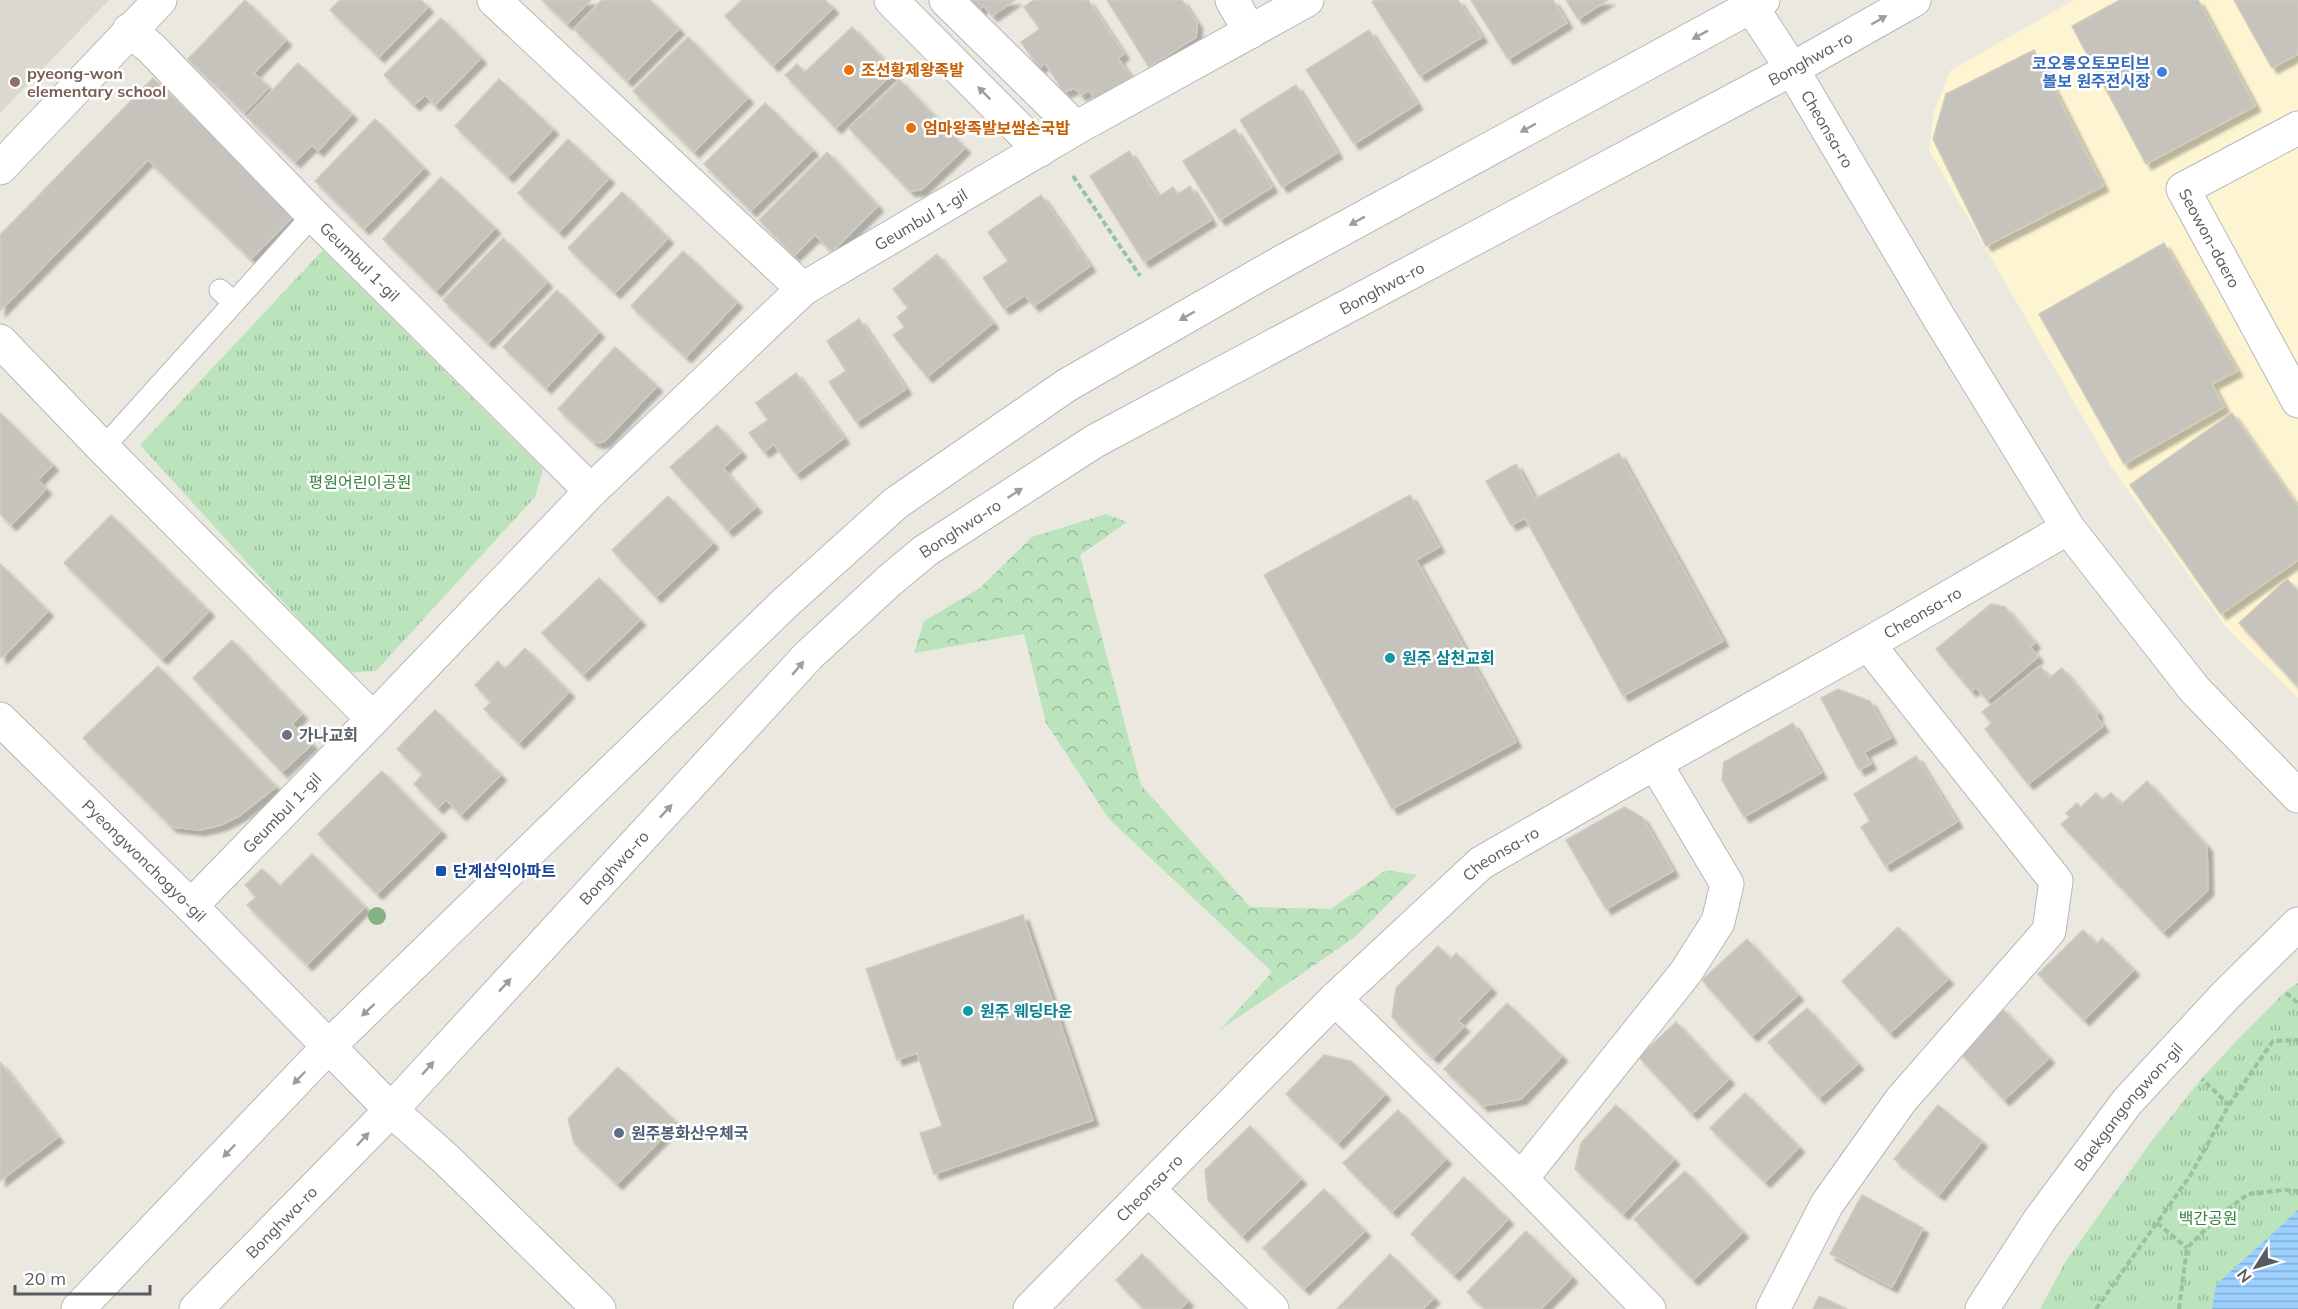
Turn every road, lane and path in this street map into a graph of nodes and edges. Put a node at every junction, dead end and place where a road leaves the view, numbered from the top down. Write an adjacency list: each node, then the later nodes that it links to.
1 (159, 0): 9 (street)
2 (494, 0): 17 (street)
3 (891, 0): 13 (street, one-way to 3)
4 (946, 0): 13 (street)
5 (1232, 0): 10 (street)
6 (1307, 0): 10 (street, Geumbul 1-gil)
7 (1914, 0): 11 (street, Bonghwa-ro, one-way to 7)
8 (1754, 2): 11 (street, Cheonsa-ro); 34 (street, one-way to 34)
9 (129, 30): 14 (street); 15 (street, Geumbul 1-gil)
10 (1250, 32): 13 (street, Geumbul 1-gil)
11 (1792, 69): 22 (street, Cheonsa-ro); 37 (street, Bonghwa-ro, one-way to 11)
12 (2298, 128): 19 (street, Seowon-daero)
13 (1056, 140): 16 (path); 17 (street, Geumbul 1-gil)
14 (0, 168)
15 (313, 215): 20 (lane); 21 (street, Geumbul 1-gil)
16 (1140, 276)
17 (803, 289): 21 (street, Geumbul 1-gil)
18 (0, 341): 20 (street)
19 (2298, 401)
20 (103, 448): 25 (street)
21 (591, 491): 25 (street, Geumbul 1-gil)
22 (2068, 528): 23 (street, Cheonsa-ro); 27 (street, Cheonsa-ro)
23 (1868, 644): 26 (street, Cheonsa-ro); 49 (street)
24 (0, 719): 28 (street, Pyeongwonchogyo-gil)
25 (373, 720): 28 (street, Geumbul 1-gil)
26 (1655, 763): 31 (street, Cheonsa-ro); 38 (street)
27 (2298, 796)
28 (191, 906): 34 (street, Pyeongwonchogyo-gil)
29 (2298, 924): 50 (street, Baekgangongwon-gil)
30 (2281, 988): 32 (path)
31 (1335, 999): 38 (street); 39 (street, Cheonsa-ro)
32 (2298, 1003)
33 (2298, 1040): 36 (path)
34 (328, 1047): 37 (street, Pyeongwonchogyo-gil); 43 (street, one-way to 43)
35 (2197, 1074): 36 (path)
36 (2229, 1105): 41 (path)
37 (391, 1110): 44 (street, Bonghwa-ro, one-way to 37); 45 (street, Pyeongwonchogyo-gil)
38 (1521, 1179): 48 (street)
39 (1148, 1188): 46 (street, Cheonsa-ro); 47 (street)
40 (2298, 1191): 42 (path)
41 (2157, 1223): 42 (path); 51 (path)
42 (2187, 1248): 52 (path)
43 (78, 1309)
44 (196, 1309)
45 (599, 1309)
46 (1030, 1309)
47 (1272, 1309)
48 (1649, 1309)
49 (1773, 1309)
50 (1982, 1309)
51 (2096, 1309)
52 (2179, 1309)

